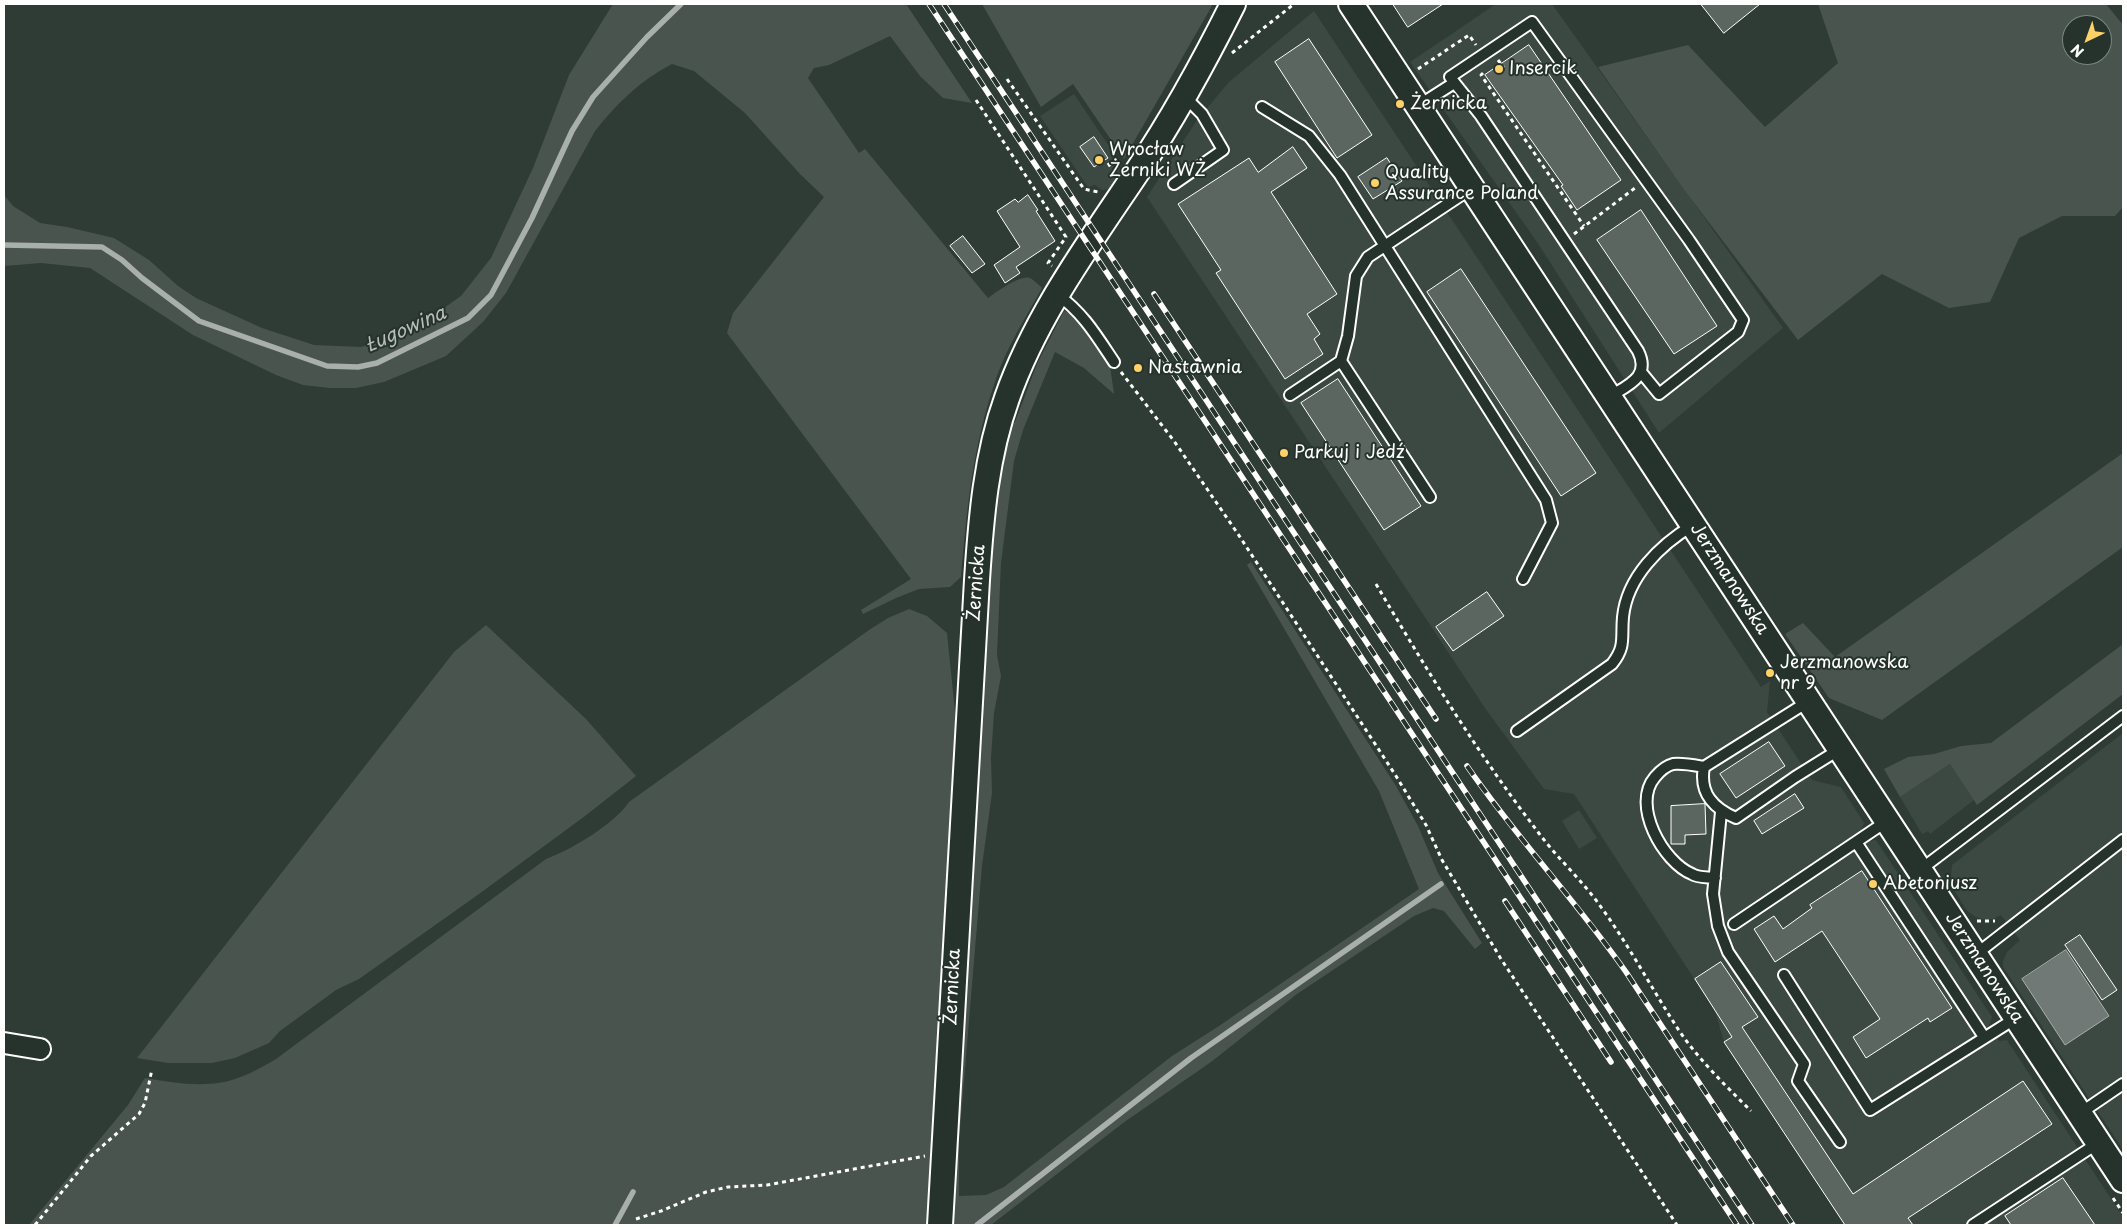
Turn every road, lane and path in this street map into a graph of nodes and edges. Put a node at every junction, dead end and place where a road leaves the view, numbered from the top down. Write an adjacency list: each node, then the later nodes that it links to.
1 (1233, 4): 10 (street, Żernicka)
2 (1294, 4): 4 (path)
3 (1351, 4): 12 (street, Jerzmanowska)
4 (1236, 50)
5 (1483, 55): 6 (path); 9 (lane); 14 (lane)
6 (1411, 74)
7 (1481, 75): 18 (path)
8 (1007, 79): 17 (path)
9 (1454, 83): 12 (lane); 20 (lane)
10 (1183, 95): 15 (lane); 22 (street, Żernicka)
11 (976, 100): 19 (path)
12 (1418, 106): 16 (street, Jerzmanowska)
13 (1262, 107): 21 (lane)
14 (1645, 180): 18 (path); 25 (lane)
15 (1174, 184)
16 (1472, 188): 21 (lane); 27 (street, Jerzmanowska)
17 (1101, 194)
18 (1584, 226): 20 (path)
19 (1066, 237)
20 (1564, 240): 25 (lane)
21 (1385, 244): 24 (lane); 30 (lane)
22 (1057, 294): 23 (lane); 56 (street, Żernicka)
23 (1114, 362): 61 (path)
24 (1341, 362): 26 (lane); 28 (lane)
25 (1641, 372): 27 (lane)
26 (1290, 396)
27 (1609, 398): 29 (street, Jerzmanowska)
28 (1430, 497)
29 (1693, 525): 32 (street, Jerzmanowska); 34 (lane)
30 (1523, 579)
31 (1376, 584): 52 (path)
32 (1809, 701): 35 (street, Jerzmanowska); 36 (lane)
33 (2123, 716): 41 (lane)
34 (1517, 731)
35 (1840, 749): 37 (lane); 38 (street, Jerzmanowska)
36 (1704, 767): 37 (lane); 42 (lane)
37 (1721, 812): 42 (lane)
38 (1887, 821): 40 (lane); 41 (street, Jerzmanowska)
39 (2123, 840): 44 (lane)
40 (1856, 842): 43 (lane); 47 (lane)
41 (1920, 870): 44 (street, Jerzmanowska)
42 (1714, 878): 54 (lane)
43 (1734, 924)
44 (1975, 955): 46 (street, Jerzmanowska)
45 (1784, 975): 47 (lane)
46 (2016, 1018): 47 (lane); 53 (street, Jerzmanowska)
47 (1984, 1037)
48 (4, 1043): 49 (street)
49 (40, 1049)
50 (152, 1069): 59 (path)
51 (2123, 1084): 53 (lane)
52 (1751, 1111)
53 (2079, 1114): 55 (street, Jerzmanowska)
54 (1840, 1142)
55 (2098, 1143): 57 (street, Jerzmanowska); 62 (lane)
56 (944, 1155): 58 (path); 60 (street, Żernicka)
57 (2119, 1167)
58 (636, 1218)
59 (35, 1225)
60 (940, 1225)
61 (1677, 1225)
62 (1973, 1225)

